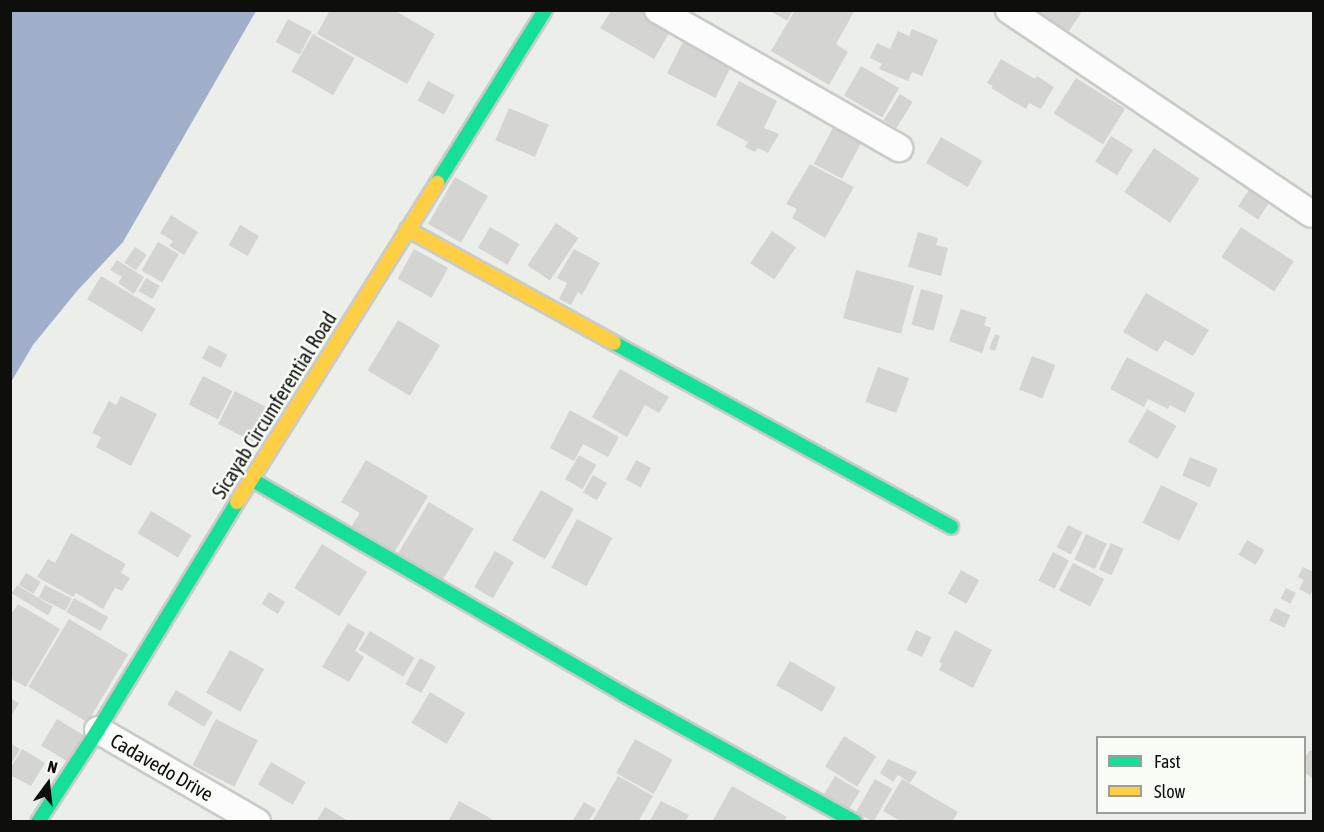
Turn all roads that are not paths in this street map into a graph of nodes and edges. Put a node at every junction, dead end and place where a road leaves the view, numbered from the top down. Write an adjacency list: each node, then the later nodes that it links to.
1 (545, 10): 6 (street, Sicayab Circumferential Road)
2 (658, 10): 4 (street)
3 (1009, 10): 5 (street)
4 (899, 148)
5 (1311, 214)
6 (407, 229): 7 (street, Sicayab Circumferential Road); 8 (street)
7 (251, 479): 9 (street, Sicayab Circumferential Road); 12 (street)
8 (951, 526)
9 (98, 730): 10 (street, Sicayab Circumferential Road); 11 (street, Cadavedo Drive)
10 (38, 822)
11 (257, 822)
12 (855, 822)

